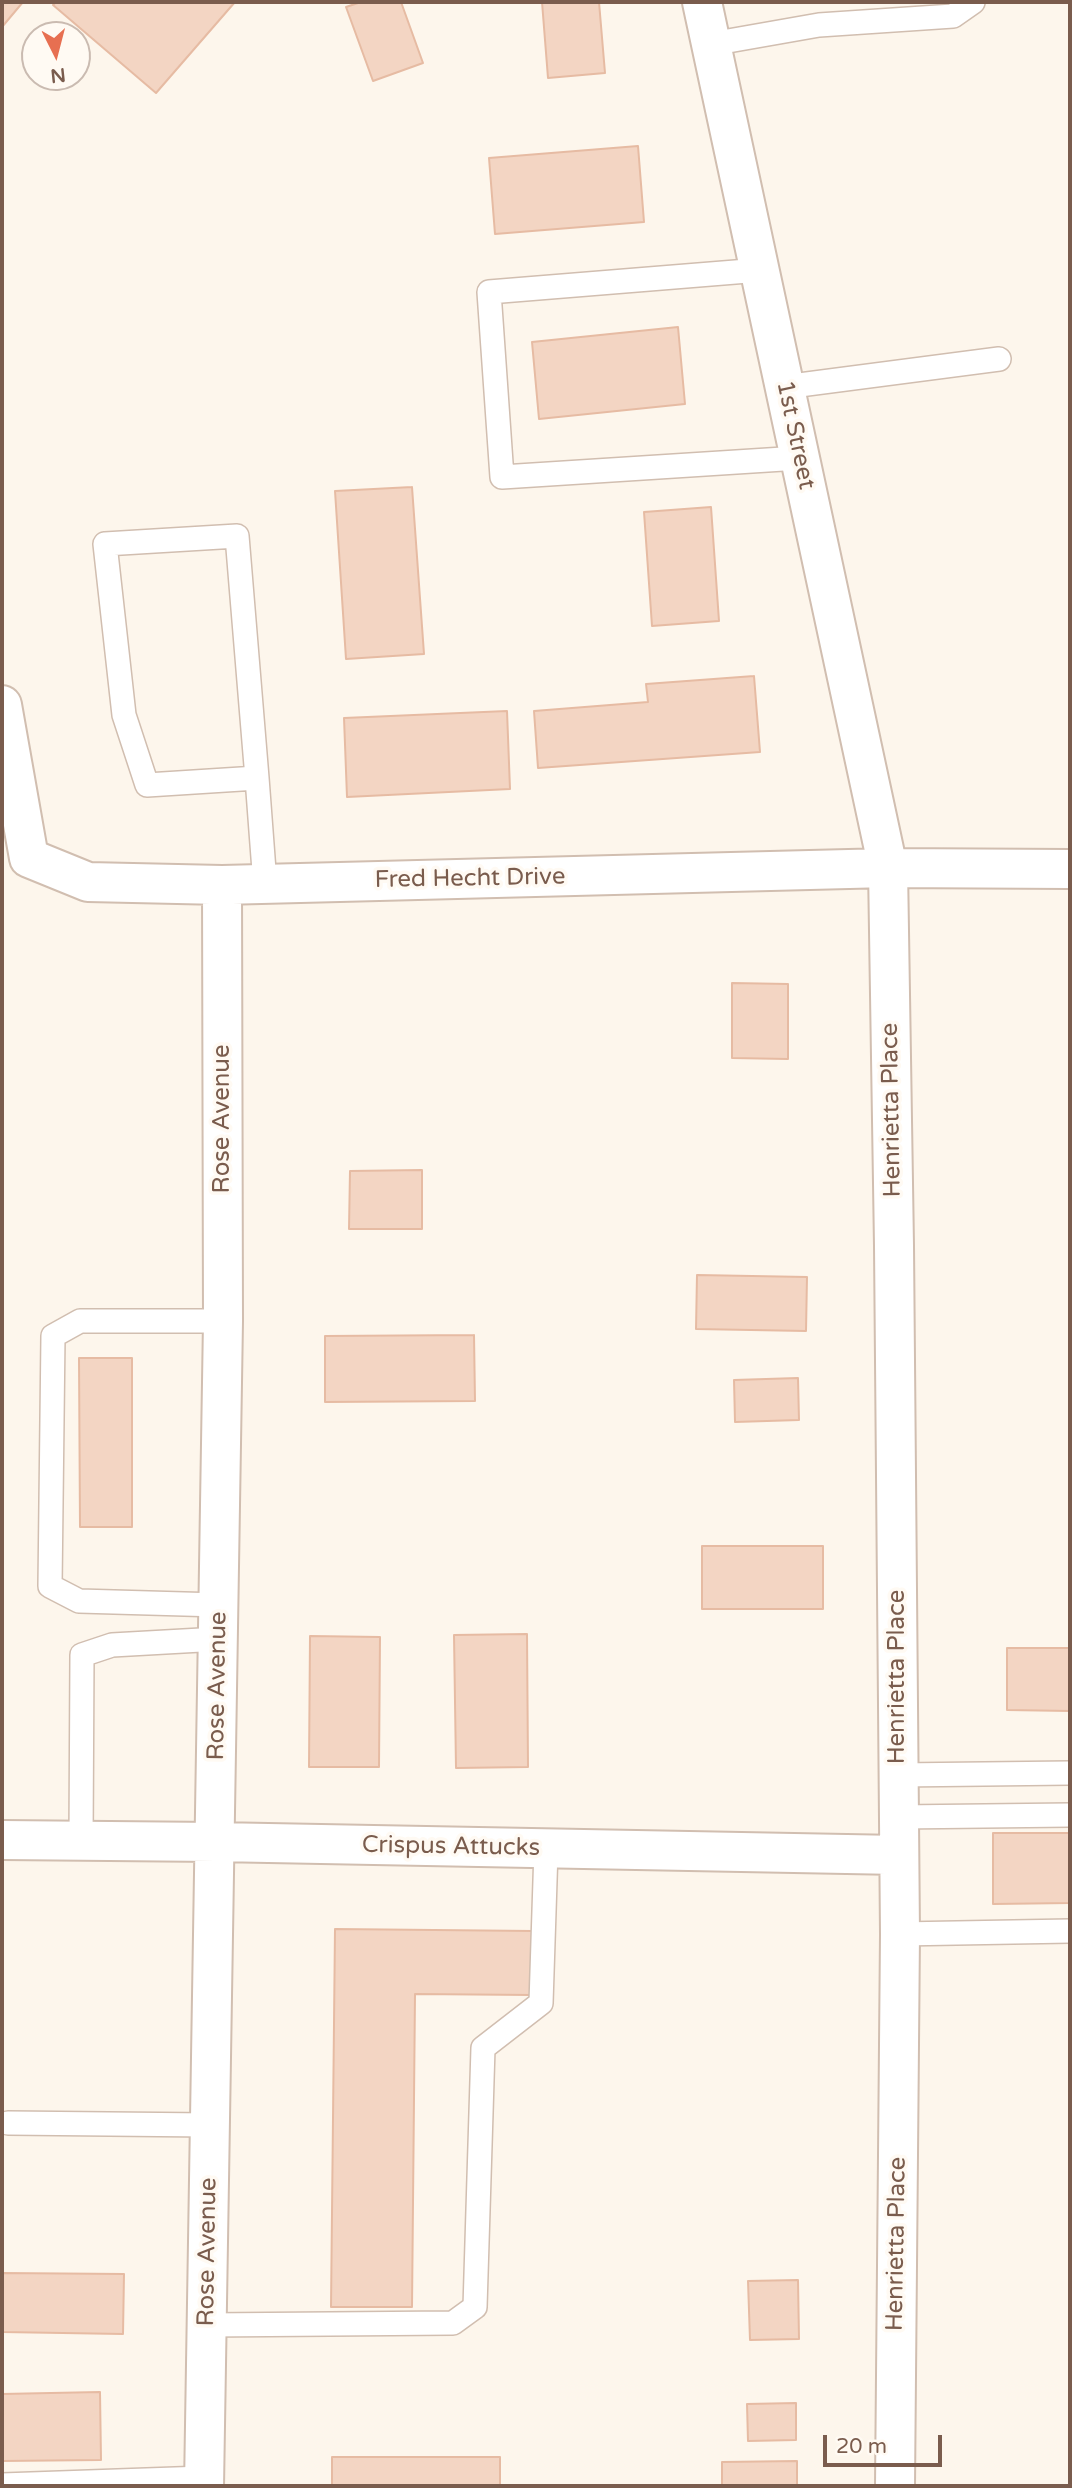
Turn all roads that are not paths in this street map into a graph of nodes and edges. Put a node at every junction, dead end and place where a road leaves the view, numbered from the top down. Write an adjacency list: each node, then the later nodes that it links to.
1 (702, 2): 3 (street, 1st Street)
2 (973, 2): 3 (lane)
3 (711, 44): 4 (street, 1st Street)
4 (760, 270): 6 (street, 1st Street); 7 (lane)
5 (999, 359): 6 (lane)
6 (784, 387): 7 (street, 1st Street)
7 (799, 458): 10 (street, 1st Street)
8 (2, 705): 13 (street, Fred Hecht Drive)
9 (257, 778): 9 (lane); 12 (lane)
10 (888, 868): 11 (street, Fred Hecht Drive); 12 (street, Fred Hecht Drive); 17 (street, Henrietta Place)
11 (1070, 869)
12 (265, 884): 13 (street, Fred Hecht Drive)
13 (222, 885): 14 (street, Rose Avenue)
14 (223, 1321): 15 (street, Rose Avenue); 15 (lane)
15 (219, 1622): 21 (lane); 22 (street, Rose Avenue)
16 (1070, 1773): 17 (lane)
17 (898, 1775): 19 (street, Henrietta Place)
18 (1070, 1815): 19 (lane)
19 (899, 1817): 24 (street, Henrietta Place)
20 (2, 1840): 21 (street, Crispus Attucks)
21 (81, 1841): 22 (street, Crispus Attucks)
22 (216, 1842): 23 (street, Crispus Attucks); 28 (street, Rose Avenue)
23 (546, 1850): 24 (street, Crispus Attucks); 29 (lane)
24 (899, 1855): 26 (street, Henrietta Place)
25 (1070, 1931): 26 (lane)
26 (901, 1934): 32 (street, Henrietta Place)
27 (8, 2123): 28 (lane)
28 (210, 2126): 29 (street, Rose Avenue)
29 (207, 2325): 30 (street, Rose Avenue)
30 (204, 2482): 31 (lane)
31 (2, 2485)
32 (895, 2486)

